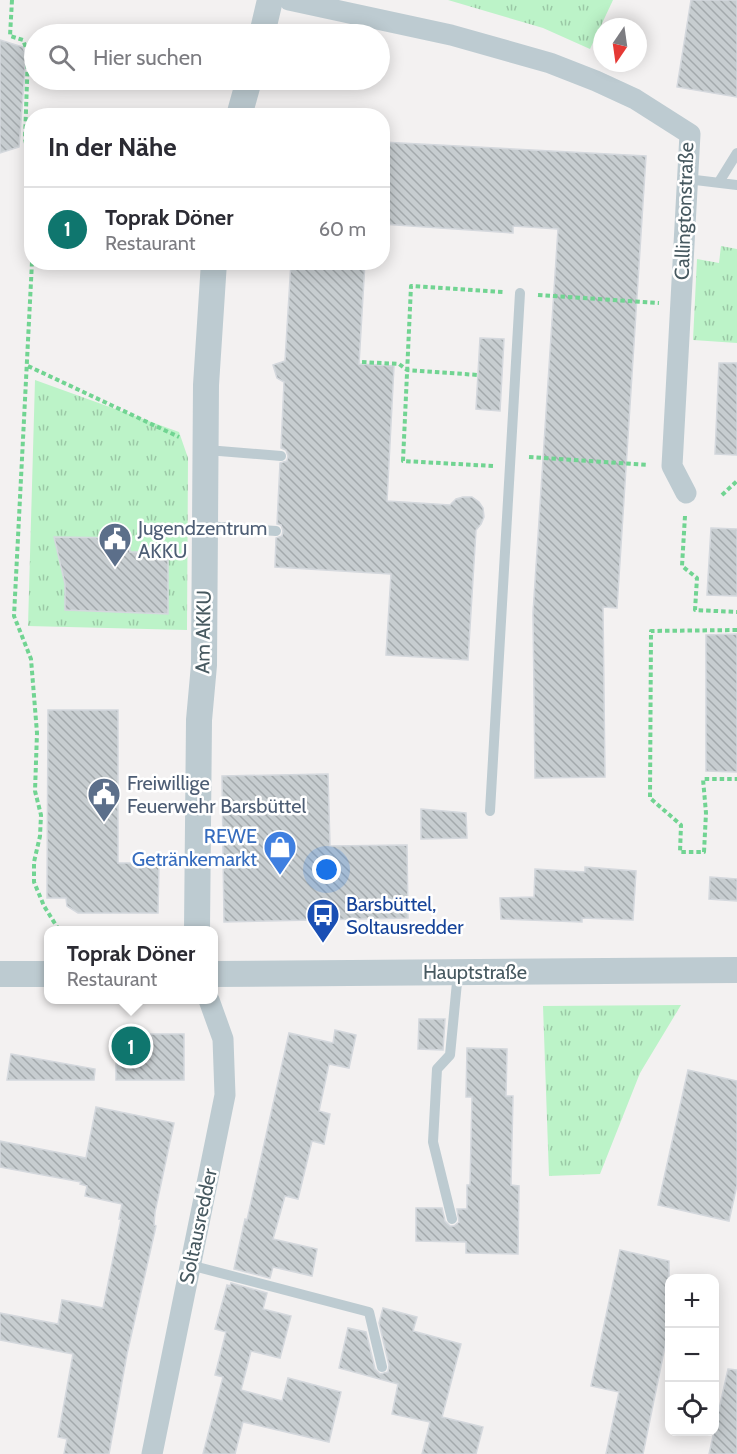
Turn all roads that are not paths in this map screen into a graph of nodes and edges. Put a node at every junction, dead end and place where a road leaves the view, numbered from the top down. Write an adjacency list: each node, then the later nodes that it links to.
1 (270, 0): 3 (street)
2 (289, 0): 7 (street, Callingtonstraße)
3 (264, 24)
4 (246, 90): 5 (street)
5 (241, 108)
6 (737, 153): 8 (lane)
7 (687, 179): 8 (lane); 14 (street, Callingtonstraße)
8 (719, 182): 9 (lane)
9 (737, 185)
10 (213, 270): 12 (street, Am AKKU)
11 (520, 293): 17 (lane)
12 (207, 450): 13 (lane); 15 (street, Am AKKU)
13 (281, 456)
14 (686, 493)
15 (206, 526): 16 (lane); 18 (street, Am AKKU)
16 (276, 531)
17 (490, 811)
18 (197, 926)
19 (737, 970): 20 (street, Hauptstraße)
20 (458, 972): 23 (street, Hauptstraße); 25 (lane)
21 (0, 974): 22 (street)
22 (44, 974)
23 (218, 974)
24 (211, 1004): 26 (street, Soltausredder)
25 (452, 1219)
26 (190, 1265): 27 (lane); 28 (street, Soltausredder)
27 (382, 1367)
28 (152, 1454)

